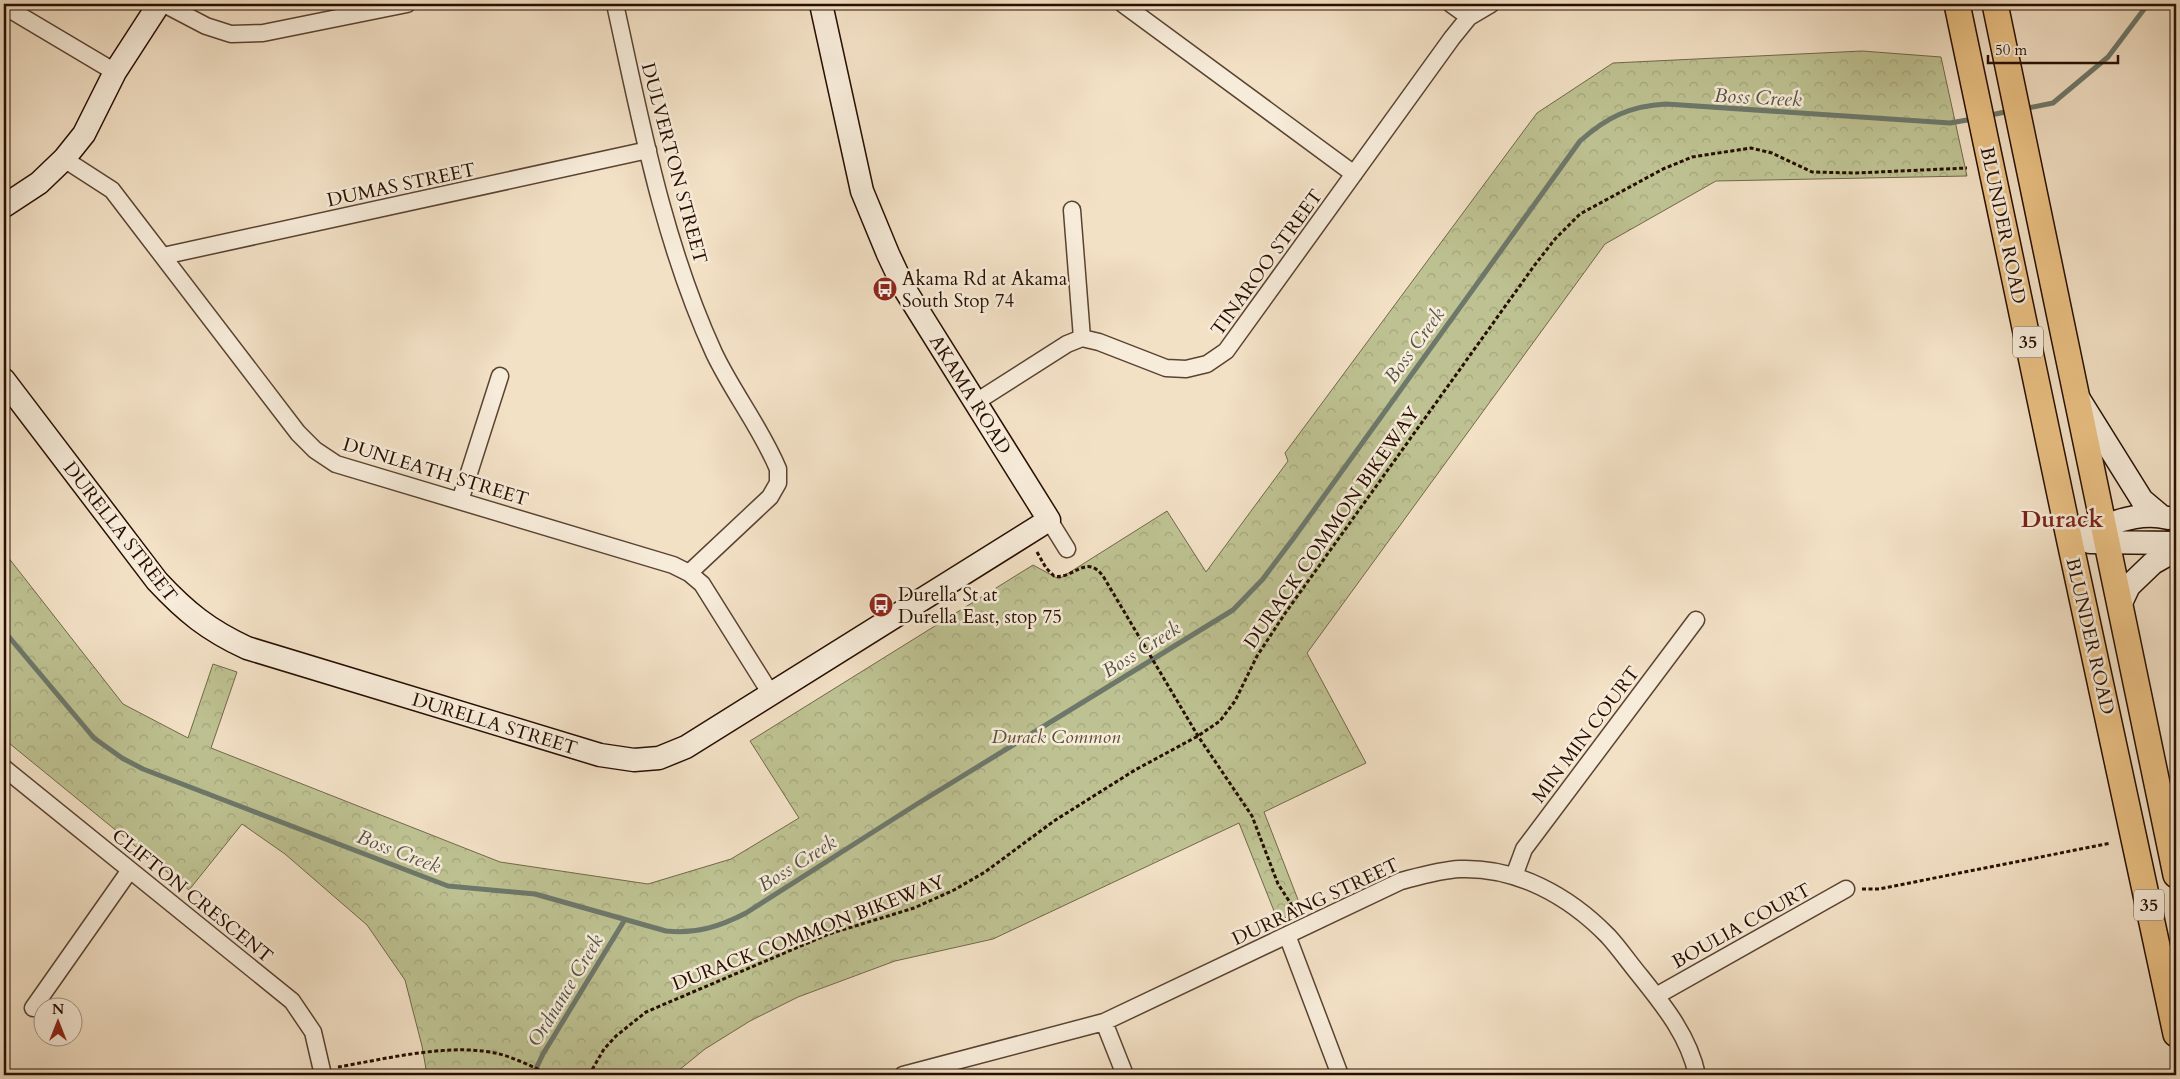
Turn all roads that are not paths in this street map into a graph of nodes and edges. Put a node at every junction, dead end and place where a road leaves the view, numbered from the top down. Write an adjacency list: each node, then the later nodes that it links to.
1 (159, 4): 13 (street)
2 (164, 4): 3 (street)
3 (407, 4)
4 (615, 4): 14 (street, DULVERTON STREET)
5 (821, 4): 24 (street, AKAMA ROAD)
6 (1123, 4): 16 (street)
7 (1451, 4): 12 (street)
8 (1491, 4): 12 (street, TINAROO STREET)
9 (1957, 4): 29 (main road, BLUNDER ROAD / 35)
10 (1995, 4): 23 (main road, BLUNDER ROAD / 35)
11 (4, 6): 13 (street)
12 (1469, 17): 16 (street, TINAROO STREET)
13 (115, 72): 15 (street)
14 (648, 150): 19 (street, DUMAS STREET); 33 (street, DULVERTON STREET)
15 (64, 159): 17 (street); 19 (street, DUNLEATH STREET)
16 (1354, 174): 20 (street, TINAROO STREET)
17 (4, 206)
18 (1072, 210): 20 (street)
19 (163, 256): 25 (street, DUNLEATH STREET)
20 (1082, 338): 24 (street)
21 (500, 376): 25 (street)
22 (4, 380): 36 (street, DURELLA STREET)
23 (2076, 394): 26 (street); 28 (main road, BLUNDER ROAD / 35)
24 (976, 402): 27 (street, AKAMA ROAD)
25 (460, 501): 33 (street, DUNLEATH STREET)
26 (2169, 518): 28 (street)
27 (1049, 520): 31 (street, AKAMA ROAD); 36 (street, DURELLA STREET)
28 (2105, 534): 29 (street); 30 (street); 34 (main road, BLUNDER ROAD / 35)
29 (2070, 542): 46 (main road, BLUNDER ROAD / 35)
30 (2176, 543)
31 (1066, 549)
32 (2176, 550): 34 (street)
33 (689, 573): 36 (street, DUNLEATH STREET)
34 (2120, 606): 39 (main road, BLUNDER ROAD / 35)
35 (1696, 620): 40 (street, MIN MIN COURT)
36 (771, 694)
37 (4, 768): 38 (street, CLIFTON CRESCENT)
38 (130, 870): 43 (street); 47 (street, CLIFTON CRESCENT)
39 (2176, 874)
40 (1514, 876): 42 (street, DURRANG STREET); 44 (street, DURRANG STREET)
41 (1846, 889): 44 (street, BOULIA COURT)
42 (1287, 935): 45 (street, DURRANG STREET); 51 (street)
43 (41, 996)
44 (1656, 996): 52 (street, DURRANG STREET)
45 (1104, 1022): 48 (street, DURRANG STREET); 50 (street)
46 (2176, 1034)
47 (323, 1072)
48 (921, 1073): 49 (street, DURRANG STREET)
49 (902, 1075)
50 (1124, 1075)
51 (1340, 1075)
52 (1697, 1075)

